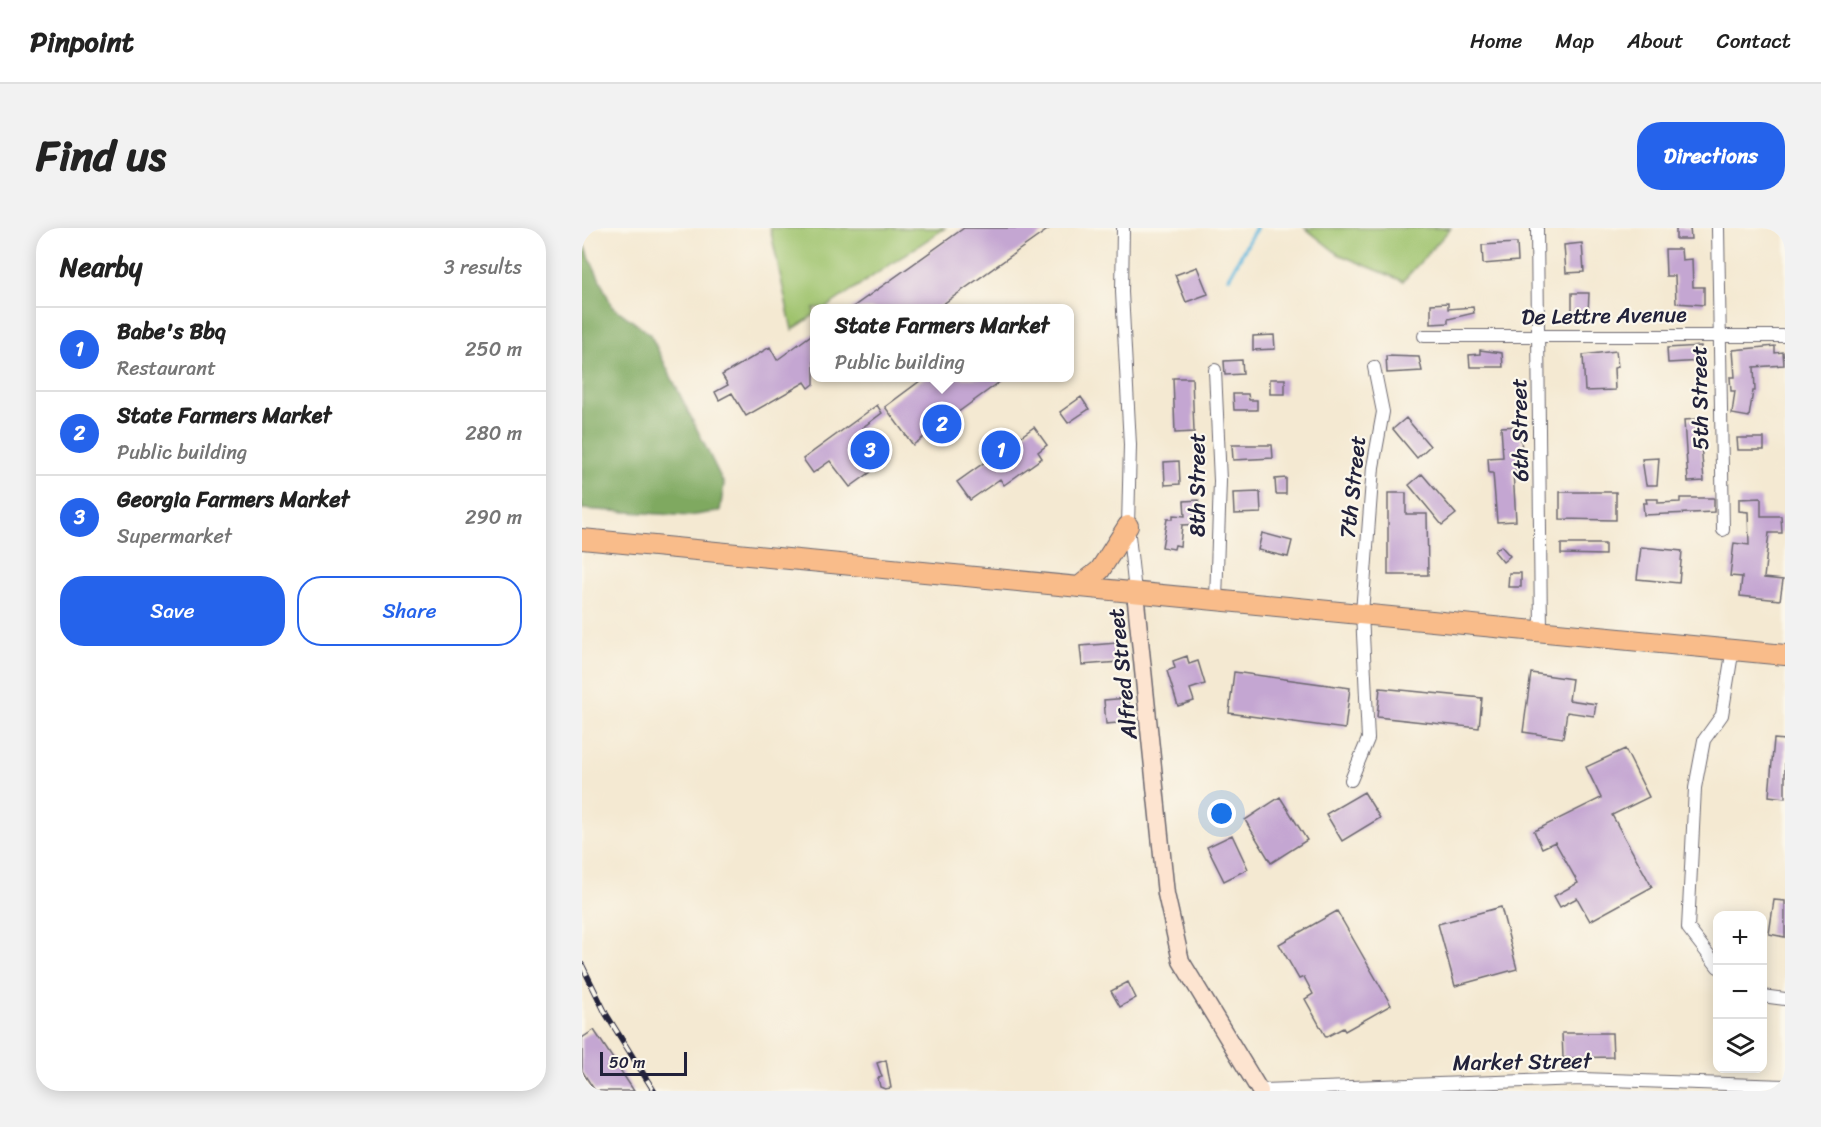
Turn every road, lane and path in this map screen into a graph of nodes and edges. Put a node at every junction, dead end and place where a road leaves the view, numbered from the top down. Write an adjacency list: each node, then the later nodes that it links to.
1 (1123, 228): 10 (street, Alfred Street)
2 (1537, 228): 7 (street, 6th Street)
3 (1718, 228): 4 (street, 5th Street)
4 (1719, 334): 6 (street, De Lettre Avenue); 7 (street, De Lettre Avenue); 11 (street, 5th Street)
5 (1424, 336): 7 (street, De Lettre Avenue)
6 (1785, 336)
7 (1538, 338): 17 (street, 6th Street)
8 (1374, 367): 16 (street, 7th Street)
9 (1215, 370): 15 (street, 8th Street)
10 (1128, 526): 13 (main road); 14 (street, Alfred Street)
11 (1723, 530)
12 (582, 539): 13 (main road)
13 (1080, 586): 14 (main road)
14 (1136, 592): 15 (main road); 25 (main road, Alfred Street)
15 (1216, 600): 16 (main road)
16 (1362, 613): 17 (main road); 20 (street, 7th Street)
17 (1541, 631): 18 (main road)
18 (1737, 650): 19 (main road); 21 (street)
19 (1785, 655)
20 (1351, 780)
21 (1716, 965)
22 (1767, 997): 23 (street)
23 (1785, 999)
24 (1785, 1086): 25 (street, Market Street)
25 (1260, 1090)

